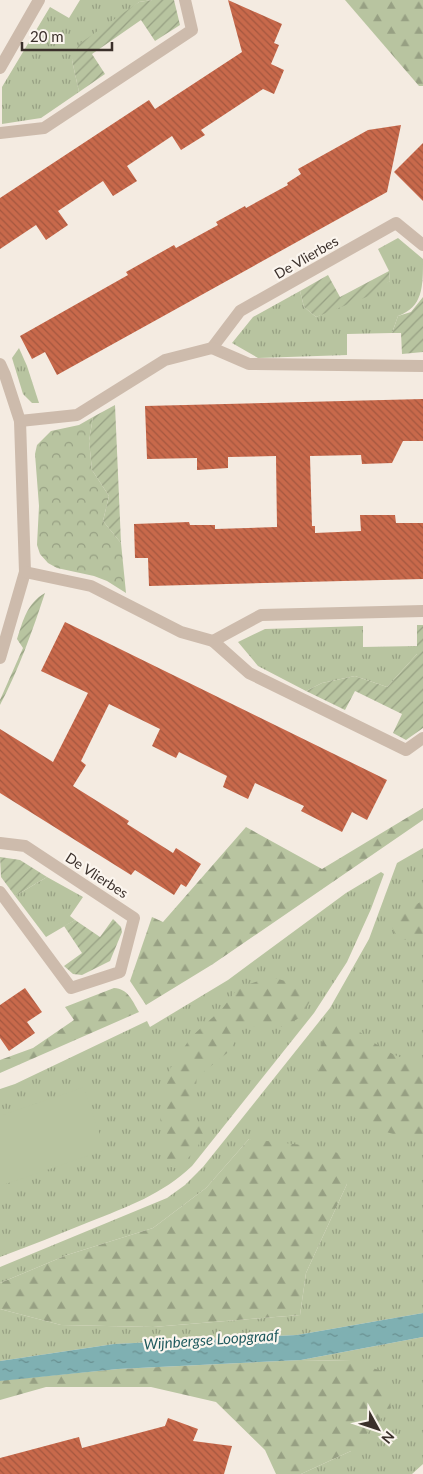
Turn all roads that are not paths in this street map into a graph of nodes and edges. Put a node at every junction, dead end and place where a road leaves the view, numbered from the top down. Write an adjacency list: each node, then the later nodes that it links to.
1 (39, 0): 3 (street)
2 (185, 0): 4 (street)
3 (0, 68)
4 (0, 134)
5 (423, 245): 6 (street, De Vlierbes)
6 (212, 348): 8 (street); 9 (street)
7 (0, 364): 9 (street)
8 (423, 366)
9 (20, 421): 10 (street)
10 (25, 572): 12 (street); 13 (street)
11 (423, 611): 12 (street)
12 (213, 641): 14 (street)
13 (0, 658)
14 (423, 738)
15 (0, 844): 16 (street, De Vlierbes)
16 (0, 892)

